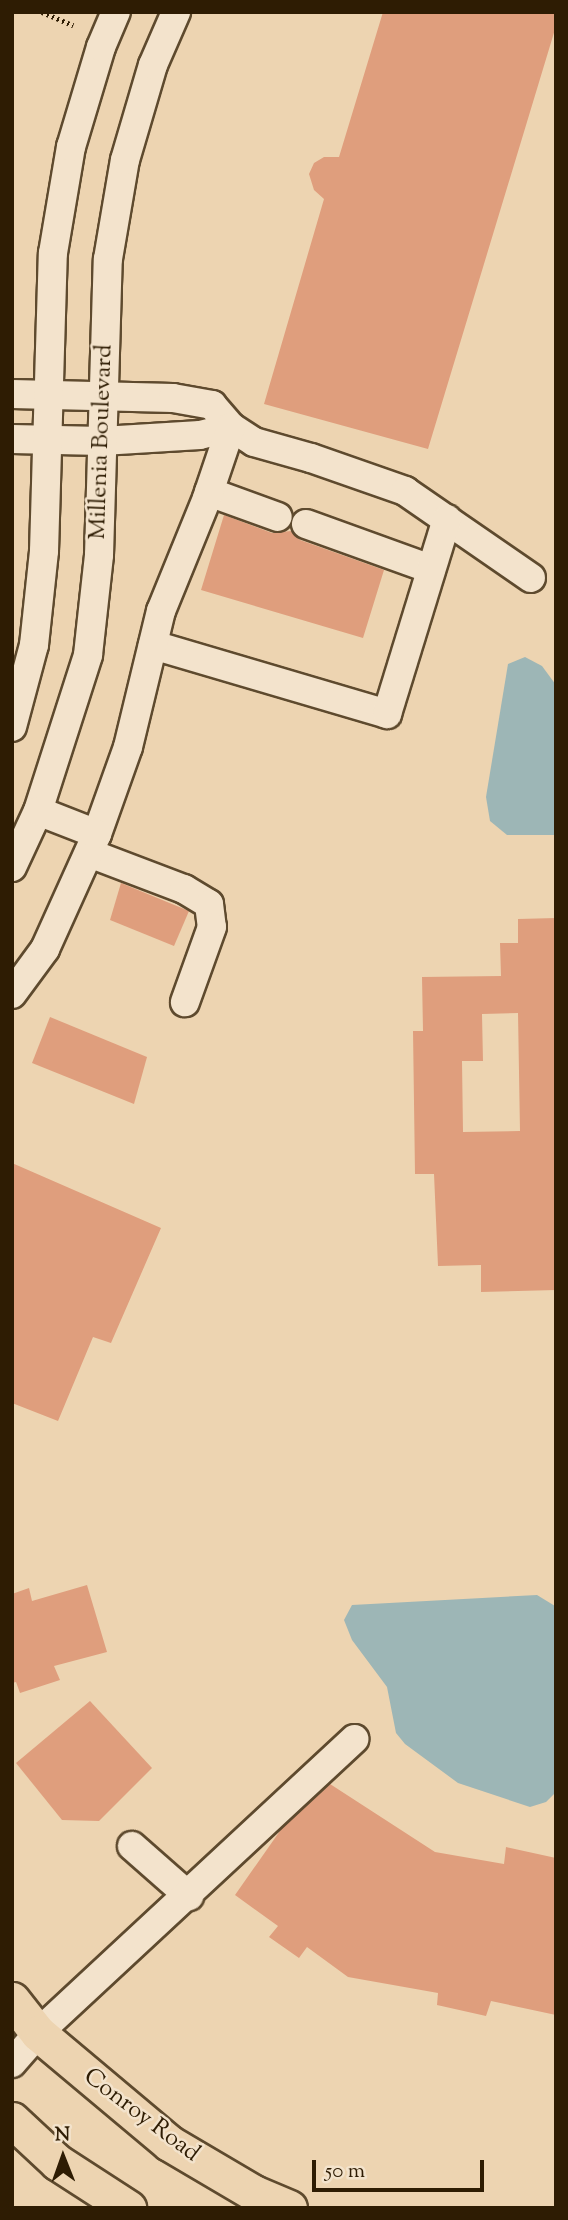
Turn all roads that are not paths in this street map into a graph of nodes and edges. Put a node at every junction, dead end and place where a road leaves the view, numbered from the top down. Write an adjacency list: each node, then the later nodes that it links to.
1 (116, 12): 4 (street)
2 (176, 12): 5 (street, Millenia Boulevard)
3 (12, 394): 4 (street)
4 (48, 394): 5 (street); 8 (street)
5 (103, 395): 6 (street); 9 (street, Millenia Boulevard)
6 (231, 427): 9 (street); 10 (street); 12 (street)
7 (12, 439): 8 (street)
8 (47, 440): 9 (street); 17 (street)
9 (102, 441): 18 (street, Millenia Boulevard)
10 (209, 492): 11 (street); 16 (street)
11 (278, 517)
12 (447, 519): 14 (street); 15 (street)
13 (306, 524): 14 (street)
14 (431, 569): 16 (street)
15 (531, 578)
16 (153, 645): 19 (street)
17 (12, 727)
18 (38, 811): 19 (street); 20 (street, Millenia Boulevard)
19 (93, 844): 21 (street); 22 (street)
20 (12, 867)
21 (12, 994)
22 (185, 1002)
23 (354, 1739): 25 (street)
24 (132, 1846): 25 (street)
25 (189, 1896): 27 (street)
26 (12, 2000): 27 (main road, Conroy Road)
27 (25, 2037): 28 (street); 31 (main road, Conroy Road)
28 (12, 2063)
29 (12, 2120): 30 (main road)
30 (128, 2208)
31 (289, 2208)

